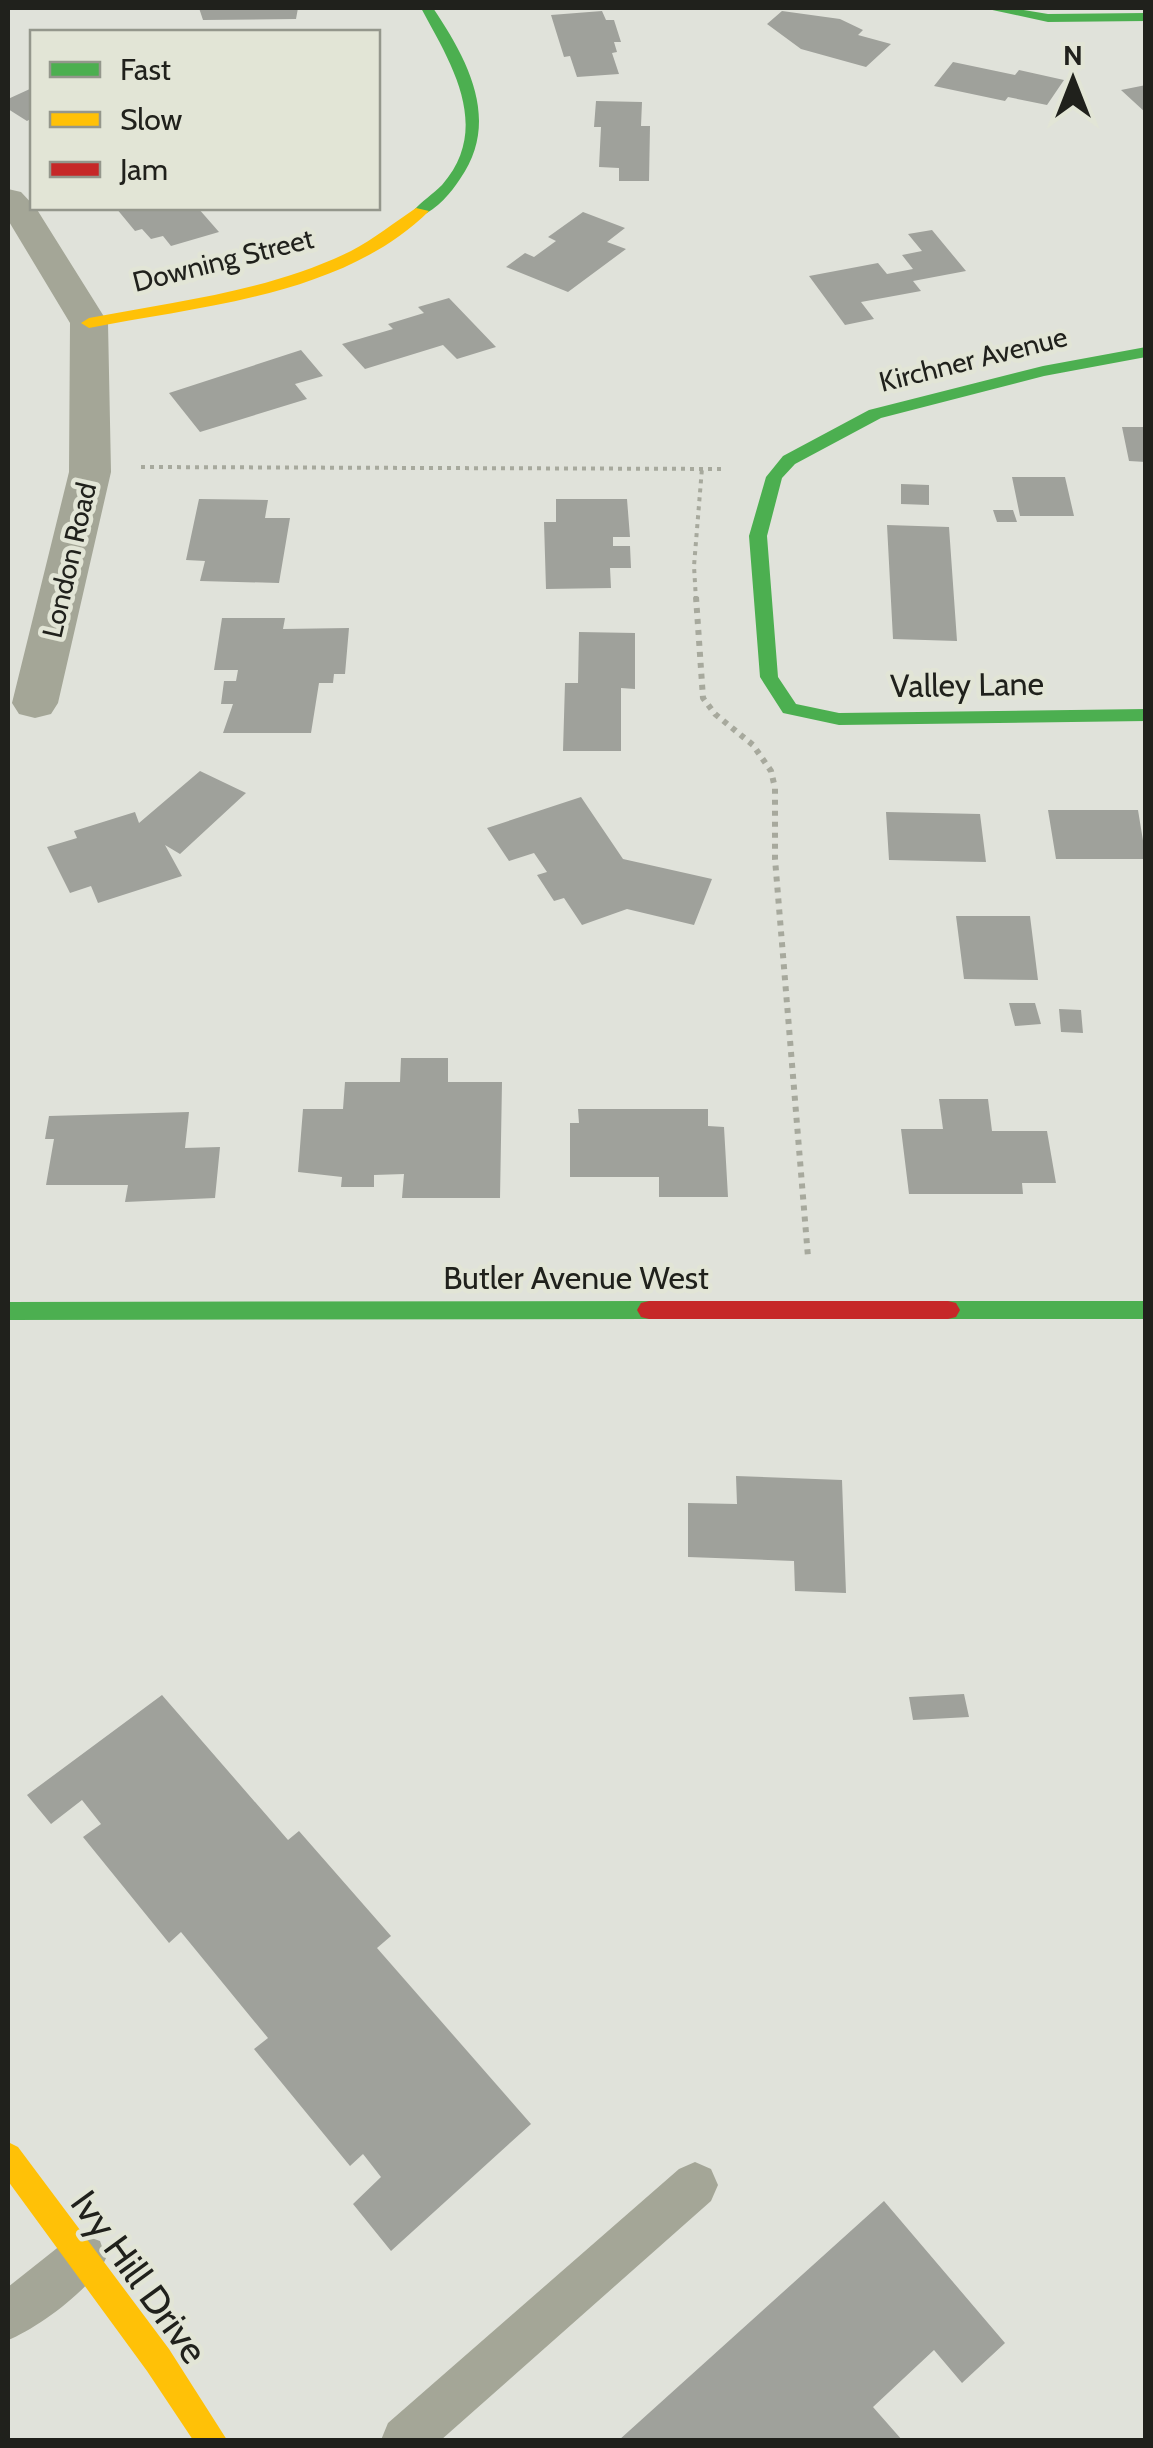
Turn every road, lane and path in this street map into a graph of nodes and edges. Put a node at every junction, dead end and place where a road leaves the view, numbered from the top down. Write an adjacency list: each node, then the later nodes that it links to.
1 (427, 8): 6 (street, Downing Street)
2 (990, 8): 3 (street)
3 (1089, 14): 4 (street)
4 (1146, 17)
5 (8, 200): 6 (street)
6 (89, 323): 9 (street, London Road)
7 (1146, 352): 10 (street, Kirchner Avenue)
8 (702, 468): 9 (path); 10 (path); 13 (path)
9 (90, 472): 11 (street, London Road)
10 (774, 477): 12 (street, Valley Lane)
11 (34, 703)
12 (1146, 716)
13 (813, 1310): 14 (street, Butler Avenue West); 15 (street, Butler Avenue West)
14 (1146, 1310)
15 (8, 1311)
16 (8, 2157): 18 (street, Ivy Hill Drive)
17 (696, 2185): 21 (lane)
18 (83, 2258): 19 (lane); 20 (street, Ivy Hill Drive)
19 (8, 2316)
20 (211, 2440)
21 (405, 2440)

